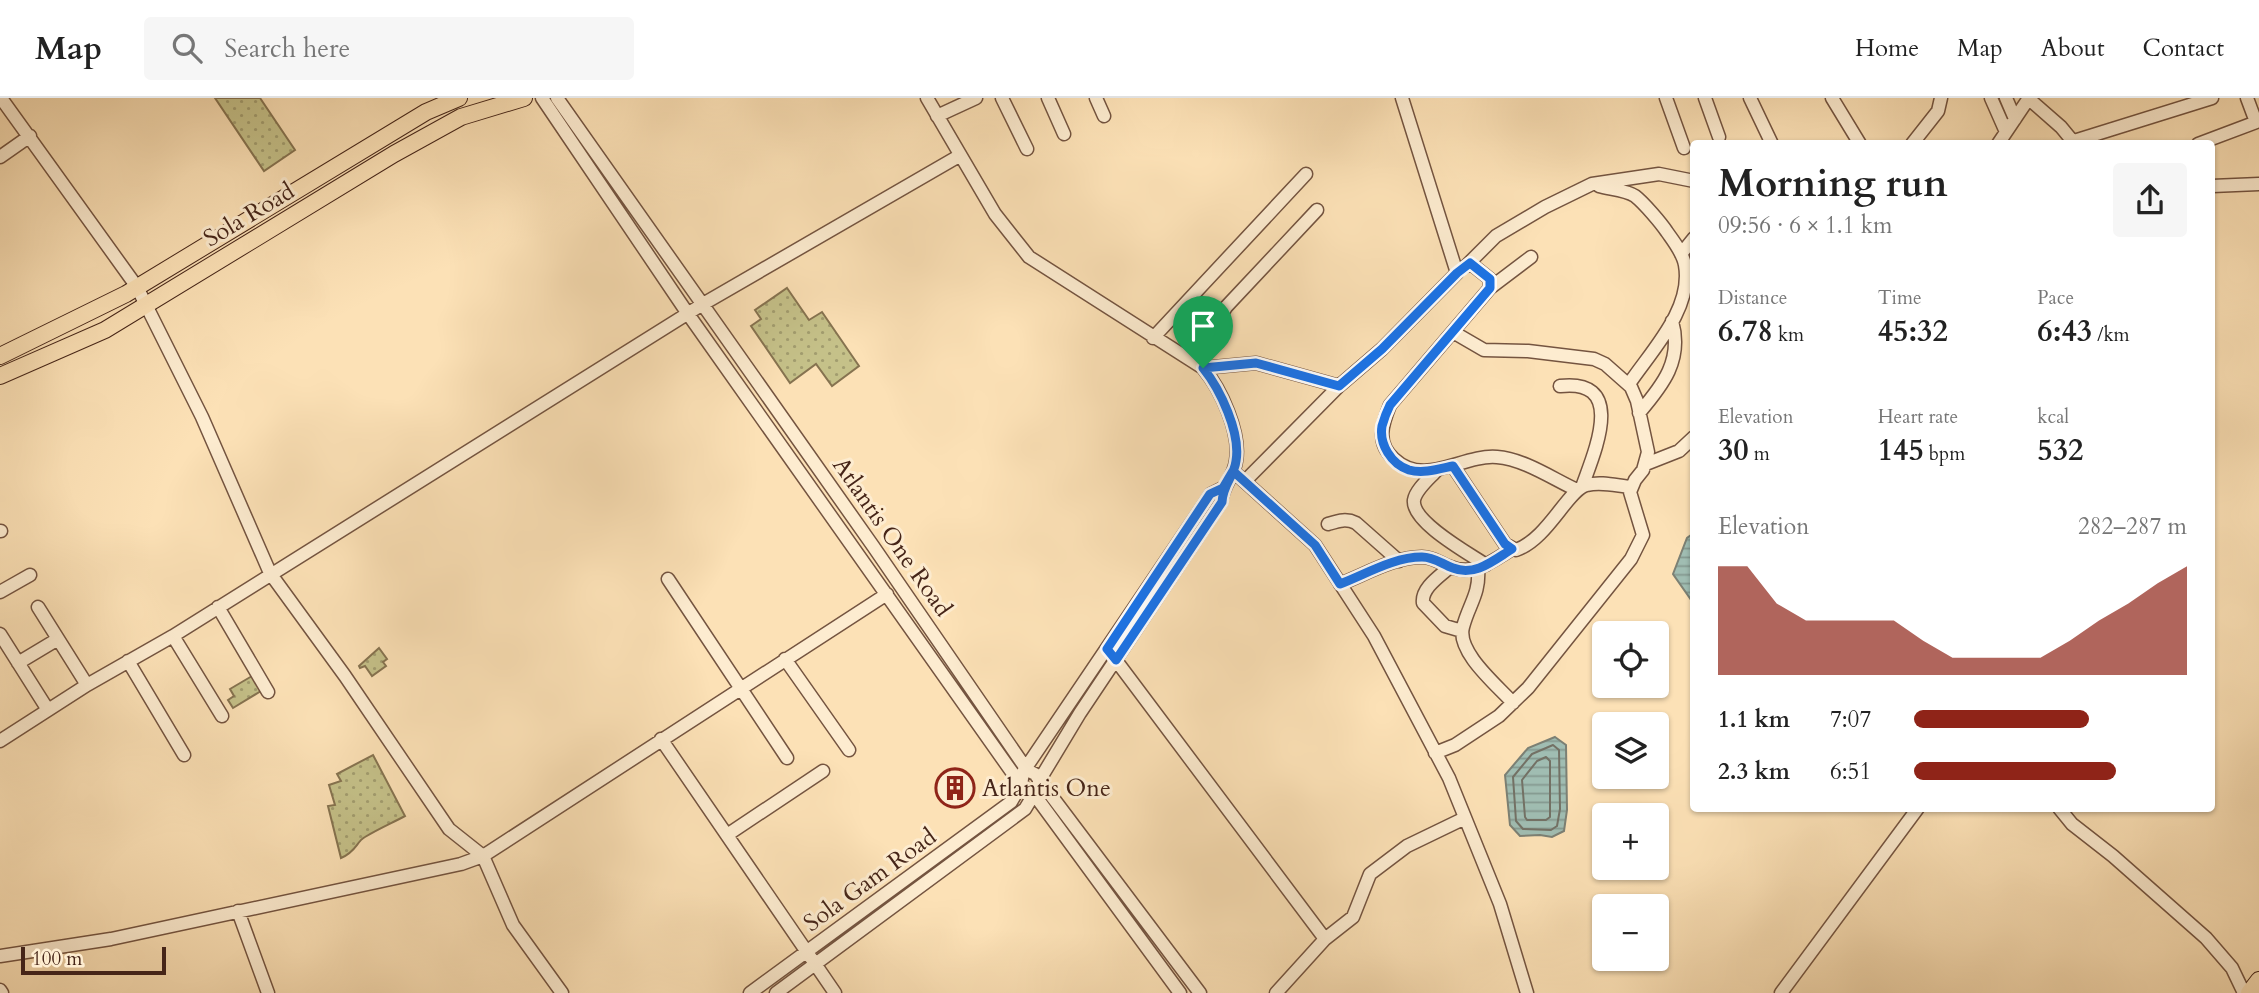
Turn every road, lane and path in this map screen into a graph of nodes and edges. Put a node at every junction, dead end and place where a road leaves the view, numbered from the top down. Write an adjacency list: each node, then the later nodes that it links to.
1 (1, 98): 29 (street)
2 (458, 98): 53 (main road, Sola Road)
3 (524, 98): 57 (main road, Sola Road)
4 (537, 98): 58 (street, Atlantis One Road)
5 (556, 98): 56 (street, Atlantis One Road)
6 (927, 98): 22 (street, Sola Gam Road)
7 (976, 98): 22 (street)
8 (1002, 98): 39 (street)
9 (1048, 98): 28 (street)
10 (1096, 98): 23 (street)
11 (1402, 98): 52 (street)
12 (1666, 98): 38 (street)
13 (1705, 98): 30 (street)
14 (1750, 98): 31 (street)
15 (1832, 98): 32 (street)
16 (1941, 98): 33 (street)
17 (1991, 98): 24 (street)
18 (2029, 98): 25 (street); 35 (street)
19 (2212, 98): 36 (street)
20 (2247, 98): 26 (street)
21 (2009, 100): 24 (street); 25 (street)
22 (937, 116): 40 (street, Sola Gam Road)
23 (1104, 116)
24 (1999, 117): 27 (street)
25 (2015, 119): 27 (street)
26 (2258, 121): 37 (street)
27 (2006, 132): 34 (street)
28 (1064, 134)
29 (30, 136): 41 (street); 53 (street)
30 (1719, 138)
31 (1771, 140)
32 (1858, 140)
33 (1915, 140)
34 (2001, 140)
35 (2072, 140)
36 (2080, 140)
37 (2208, 140)
38 (1684, 148)
39 (1027, 149)
40 (959, 156): 56 (street); 62 (street, Sola Gam Road)
41 (0, 157)
42 (1307, 174): 62 (street)
43 (1690, 180): 44 (street)
44 (1592, 184): 49 (street); 51 (street)
45 (2259, 184): 46 (street)
46 (2215, 186)
47 (1317, 210): 65 (street)
48 (1690, 243): 49 (street)
49 (1681, 254): 55 (street)
50 (1531, 257): 54 (street)
51 (1470, 263): 52 (street); 54 (street)
52 (1457, 273): 68 (street)
53 (137, 287): 57 (street); 61 (main road, Sola Road)
54 (1490, 288): 60 (street)
55 (1688, 301): 59 (street)
56 (703, 304): 58 (street); 114 (street, Atlantis One Road)
57 (146, 306): 66 (main road, Sola Road); 85 (street)
58 (688, 314): 85 (street); 90 (street, Atlantis One Road)
59 (1672, 321): 67 (street); 70 (street)
60 (1453, 331): 67 (street); 74 (street)
61 (41, 337): 63 (main road); 64 (main road, Sola Road)
62 (1153, 338): 65 (street, Sola Gam Road)
63 (0, 346)
64 (0, 356)
65 (1198, 365): 68 (street); 75 (street, Sola Gam Road)
66 (0, 376)
67 (1629, 384): 70 (street)
68 (1339, 386): 76 (street)
69 (1560, 386): 79 (street)
70 (1639, 413): 72 (street)
71 (1690, 441): 72 (street)
72 (1646, 464): 77 (street)
73 (1453, 466): 74 (street); 79 (street); 81 (street)
74 (1437, 470): 84 (street)
75 (1233, 471): 76 (street); 78 (street, Sola Gam Road)
76 (1245, 481): 88 (street)
77 (1631, 487): 79 (street); 105 (street)
78 (1223, 488): 97 (street, Sola Gam Road); 99 (street, Sola Gam Road)
79 (1580, 488): 81 (street)
80 (1328, 524): 82 (street)
81 (1512, 549): 84 (street)
82 (1399, 561): 83 (street); 88 (street)
83 (1450, 567): 84 (street); 93 (street)
84 (1482, 567): 93 (street)
85 (270, 573): 92 (street); 123 (street)
86 (30, 575): 89 (street)
87 (668, 579): 103 (street)
88 (1340, 584): 111 (street)
89 (0, 592)
90 (887, 594): 98 (street); 117 (street, Atlantis One Road)
91 (38, 607): 96 (street)
92 (218, 607): 95 (street); 104 (street)
93 (1462, 631): 105 (street)
94 (0, 634): 101 (street)
95 (173, 636): 100 (street); 107 (street)
96 (58, 639): 101 (street); 102 (street)
97 (1107, 649): 99 (street); 114 (street, Sola Gam Road)
98 (785, 659): 103 (street); 110 (street)
99 (1116, 660): 116 (street, Sola Gam Road); 125 (street)
100 (128, 661): 102 (street); 112 (street)
101 (18, 663): 106 (street)
102 (87, 685): 106 (street)
103 (741, 688): 108 (street); 113 (street)
104 (268, 692)
105 (1513, 703): 111 (street)
106 (48, 710): 109 (street)
107 (222, 716)
108 (661, 739): 122 (street); 123 (street)
109 (0, 741)
110 (849, 750)
111 (1435, 753): 121 (street)
112 (184, 755)
113 (787, 758)
114 (1027, 770): 116 (street, Atlantis One Road); 117 (street, Sola Gam Road)
115 (823, 771): 122 (street)
116 (1039, 781): 118 (street, Sola Gam Road); 136 (street, Atlantis One Road)
117 (1021, 785): 118 (street, Atlantis One Road); 126 (street, Sola Gam Road)
118 (1034, 794): 128 (street, Sola Gam Road); 135 (street, Atlantis One Road)
119 (1915, 812): 139 (street)
120 (2062, 812): 140 (street)
121 (1465, 818): 125 (street); 138 (street)
122 (727, 835): 126 (street)
123 (483, 856): 124 (street); 131 (street)
124 (238, 911): 127 (street); 130 (street)
125 (1325, 939): 137 (street)
126 (806, 952): 128 (street); 132 (street, Sola Gam Road)
127 (0, 956)
128 (815, 965): 133 (street, Sola Gam Road); 134 (street)
129 (2259, 980): 141 (main road)
130 (268, 993)
131 (562, 993)
132 (750, 993)
133 (776, 993)
134 (835, 993)
135 (1180, 993)
136 (1200, 993)
137 (1276, 993)
138 (1527, 993)
139 (1781, 993)
140 (2244, 993)
141 (2249, 993)

